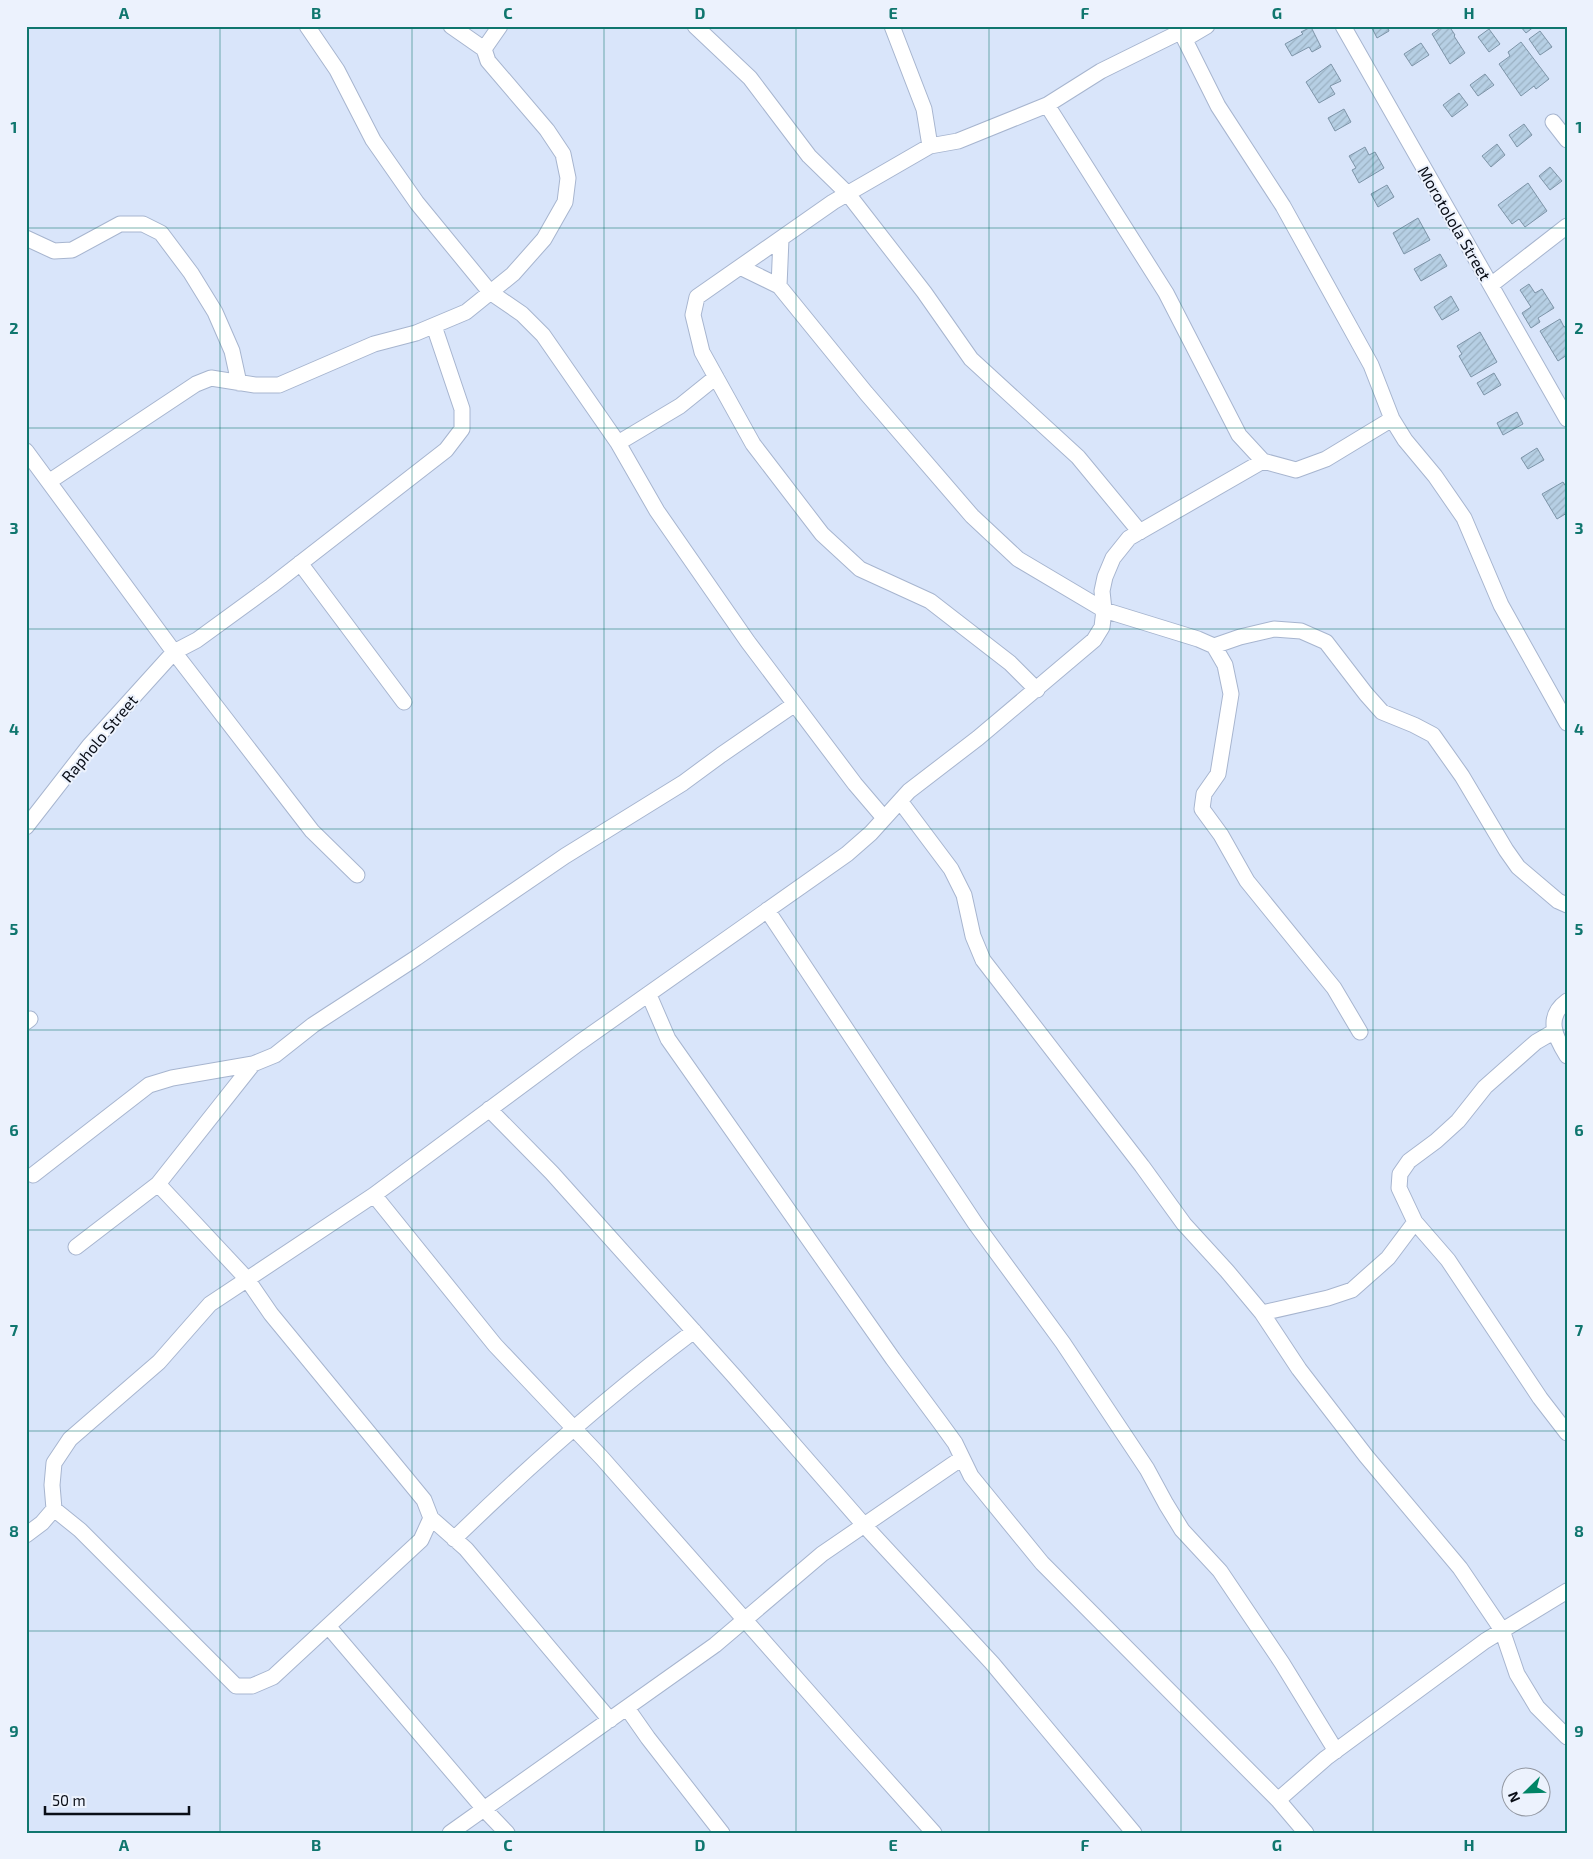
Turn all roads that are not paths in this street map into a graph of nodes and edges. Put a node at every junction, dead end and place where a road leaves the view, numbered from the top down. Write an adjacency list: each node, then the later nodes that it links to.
1 (307, 26): 21 (street)
2 (451, 26): 9 (street)
3 (500, 26): 9 (street)
4 (695, 26): 14 (street)
5 (892, 26): 13 (street)
6 (1207, 26): 8 (street)
7 (1342, 26): 19 (street, Morotolola Street)
8 (1181, 32): 10 (street); 25 (street)
9 (484, 50): 21 (street)
10 (1047, 105): 13 (street); 29 (street)
11 (1553, 122): 12 (street)
12 (1567, 140)
13 (930, 146): 14 (street)
14 (848, 194): 17 (street); 31 (street)
15 (1567, 226): 19 (street)
16 (26, 238): 24 (street)
17 (781, 239): 18 (street); 20 (street)
18 (740, 267): 20 (street); 23 (street)
19 (1491, 285): 26 (street, Morotolola Street)
20 (779, 286): 33 (street)
21 (490, 292): 22 (street); 27 (street)
22 (434, 326): 24 (street); 32 (street)
23 (716, 376): 27 (street); 36 (street)
24 (239, 383): 30 (street)
25 (1392, 419): 29 (street); 39 (street)
26 (1567, 420)
27 (618, 443): 38 (street)
28 (26, 451): 30 (street)
29 (1263, 461): 31 (street)
30 (50, 482): 35 (street)
31 (1140, 532): 33 (street)
32 (300, 564): 35 (street); 37 (street)
33 (1104, 610): 34 (street); 36 (street)
34 (1214, 646): 44 (street); 49 (street)
35 (174, 652): 42 (street, Rapholo Street); 43 (street)
36 (1037, 690): 40 (street)
37 (404, 702)
38 (795, 704): 41 (street); 51 (street)
39 (1567, 723)
40 (900, 801): 41 (street); 59 (street)
41 (884, 818): 45 (street)
42 (26, 827)
43 (357, 875)
44 (1567, 905)
45 (767, 910): 46 (street); 76 (street)
46 (649, 995): 52 (street); 63 (street)
47 (1567, 1001): 48 (street)
48 (1555, 1031): 50 (street); 56 (street)
49 (1360, 1032)
50 (1567, 1056)
51 (253, 1064): 53 (street); 54 (street)
52 (489, 1108): 55 (street); 60 (street)
53 (33, 1175)
54 (158, 1184): 57 (street); 58 (street)
55 (374, 1195): 58 (street); 61 (street)
56 (1415, 1222): 59 (street); 62 (street)
57 (76, 1247)
58 (247, 1279): 64 (street); 65 (street)
59 (1262, 1313): 72 (street)
60 (694, 1331): 61 (street); 66 (street)
61 (574, 1428): 68 (street); 70 (street)
62 (1567, 1432)
63 (962, 1458): 66 (street); 77 (street)
64 (54, 1509): 67 (street); 71 (street)
65 (431, 1518): 68 (street); 71 (street)
66 (864, 1525): 70 (street); 83 (street)
67 (26, 1535)
68 (454, 1539): 74 (street)
69 (1567, 1591): 72 (street)
70 (745, 1620): 73 (street); 82 (street)
71 (328, 1626): 78 (street)
72 (1502, 1630): 75 (street); 76 (street)
73 (627, 1708): 74 (street); 81 (street)
74 (610, 1720): 78 (street)
75 (1567, 1738)
76 (1336, 1751): 77 (street)
77 (1278, 1800): 84 (street)
78 (484, 1809): 79 (street); 80 (street)
79 (450, 1833)
80 (507, 1833)
81 (722, 1833)
82 (934, 1833)
83 (1134, 1833)
84 (1306, 1833)

